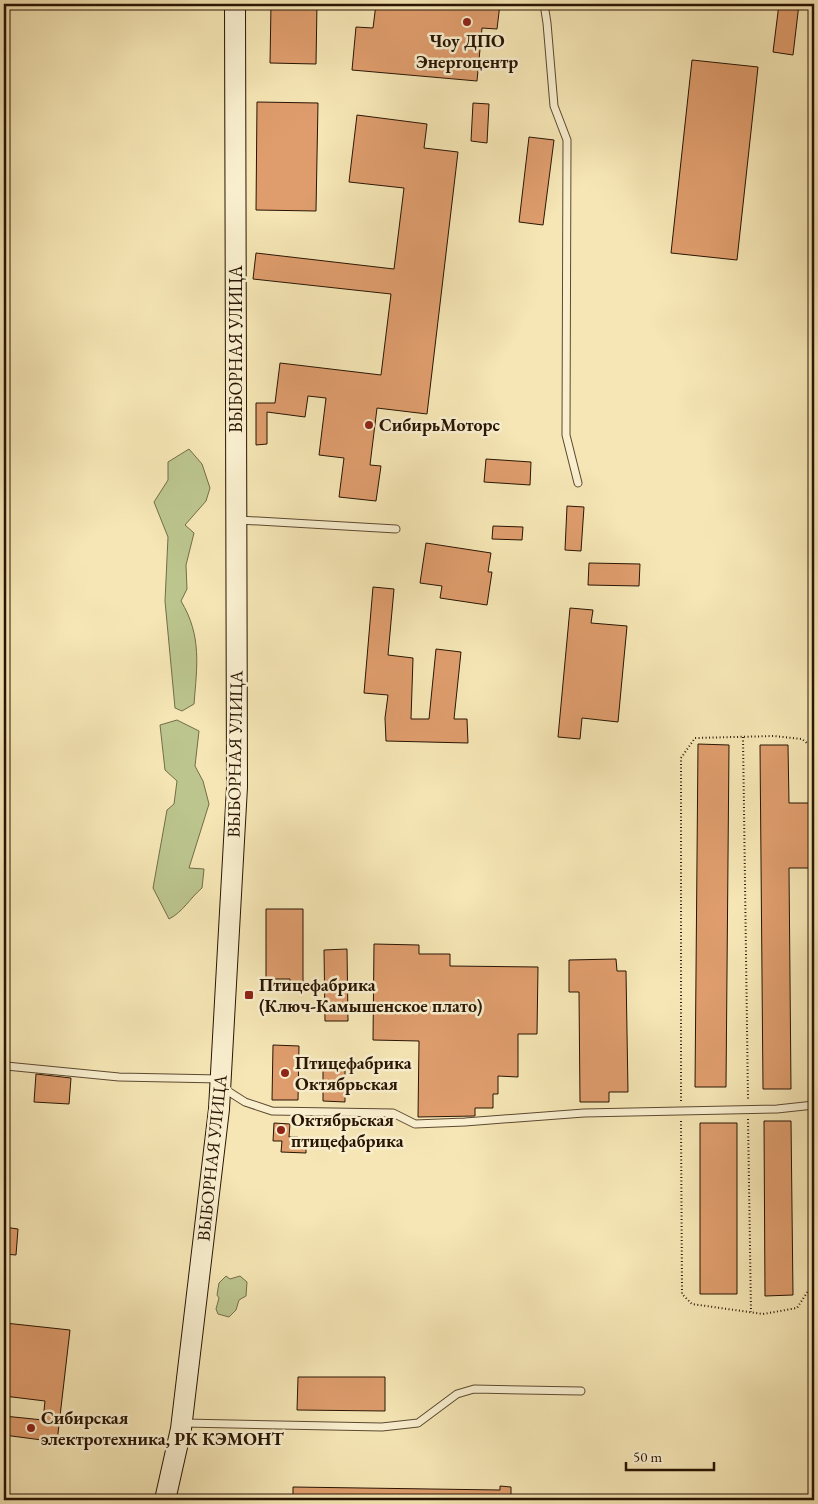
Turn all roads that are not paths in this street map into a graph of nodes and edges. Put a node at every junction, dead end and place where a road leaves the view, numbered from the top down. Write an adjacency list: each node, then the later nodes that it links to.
1 (235, 4): 4 (main road, ВЫБОРНАЯ УЛИЦА)
2 (544, 4): 3 (lane)
3 (578, 483)
4 (236, 519): 5 (lane); 7 (main road, ВЫБОРНАЯ УЛИЦА)
5 (396, 530)
6 (6, 1066): 7 (lane)
7 (220, 1083): 8 (lane); 10 (main road, ВЫБОРНАЯ УЛИЦА)
8 (814, 1105)
9 (581, 1391): 10 (lane)
10 (181, 1423): 11 (main road, ВЫБОРНАЯ УЛИЦА)
11 (165, 1500)

